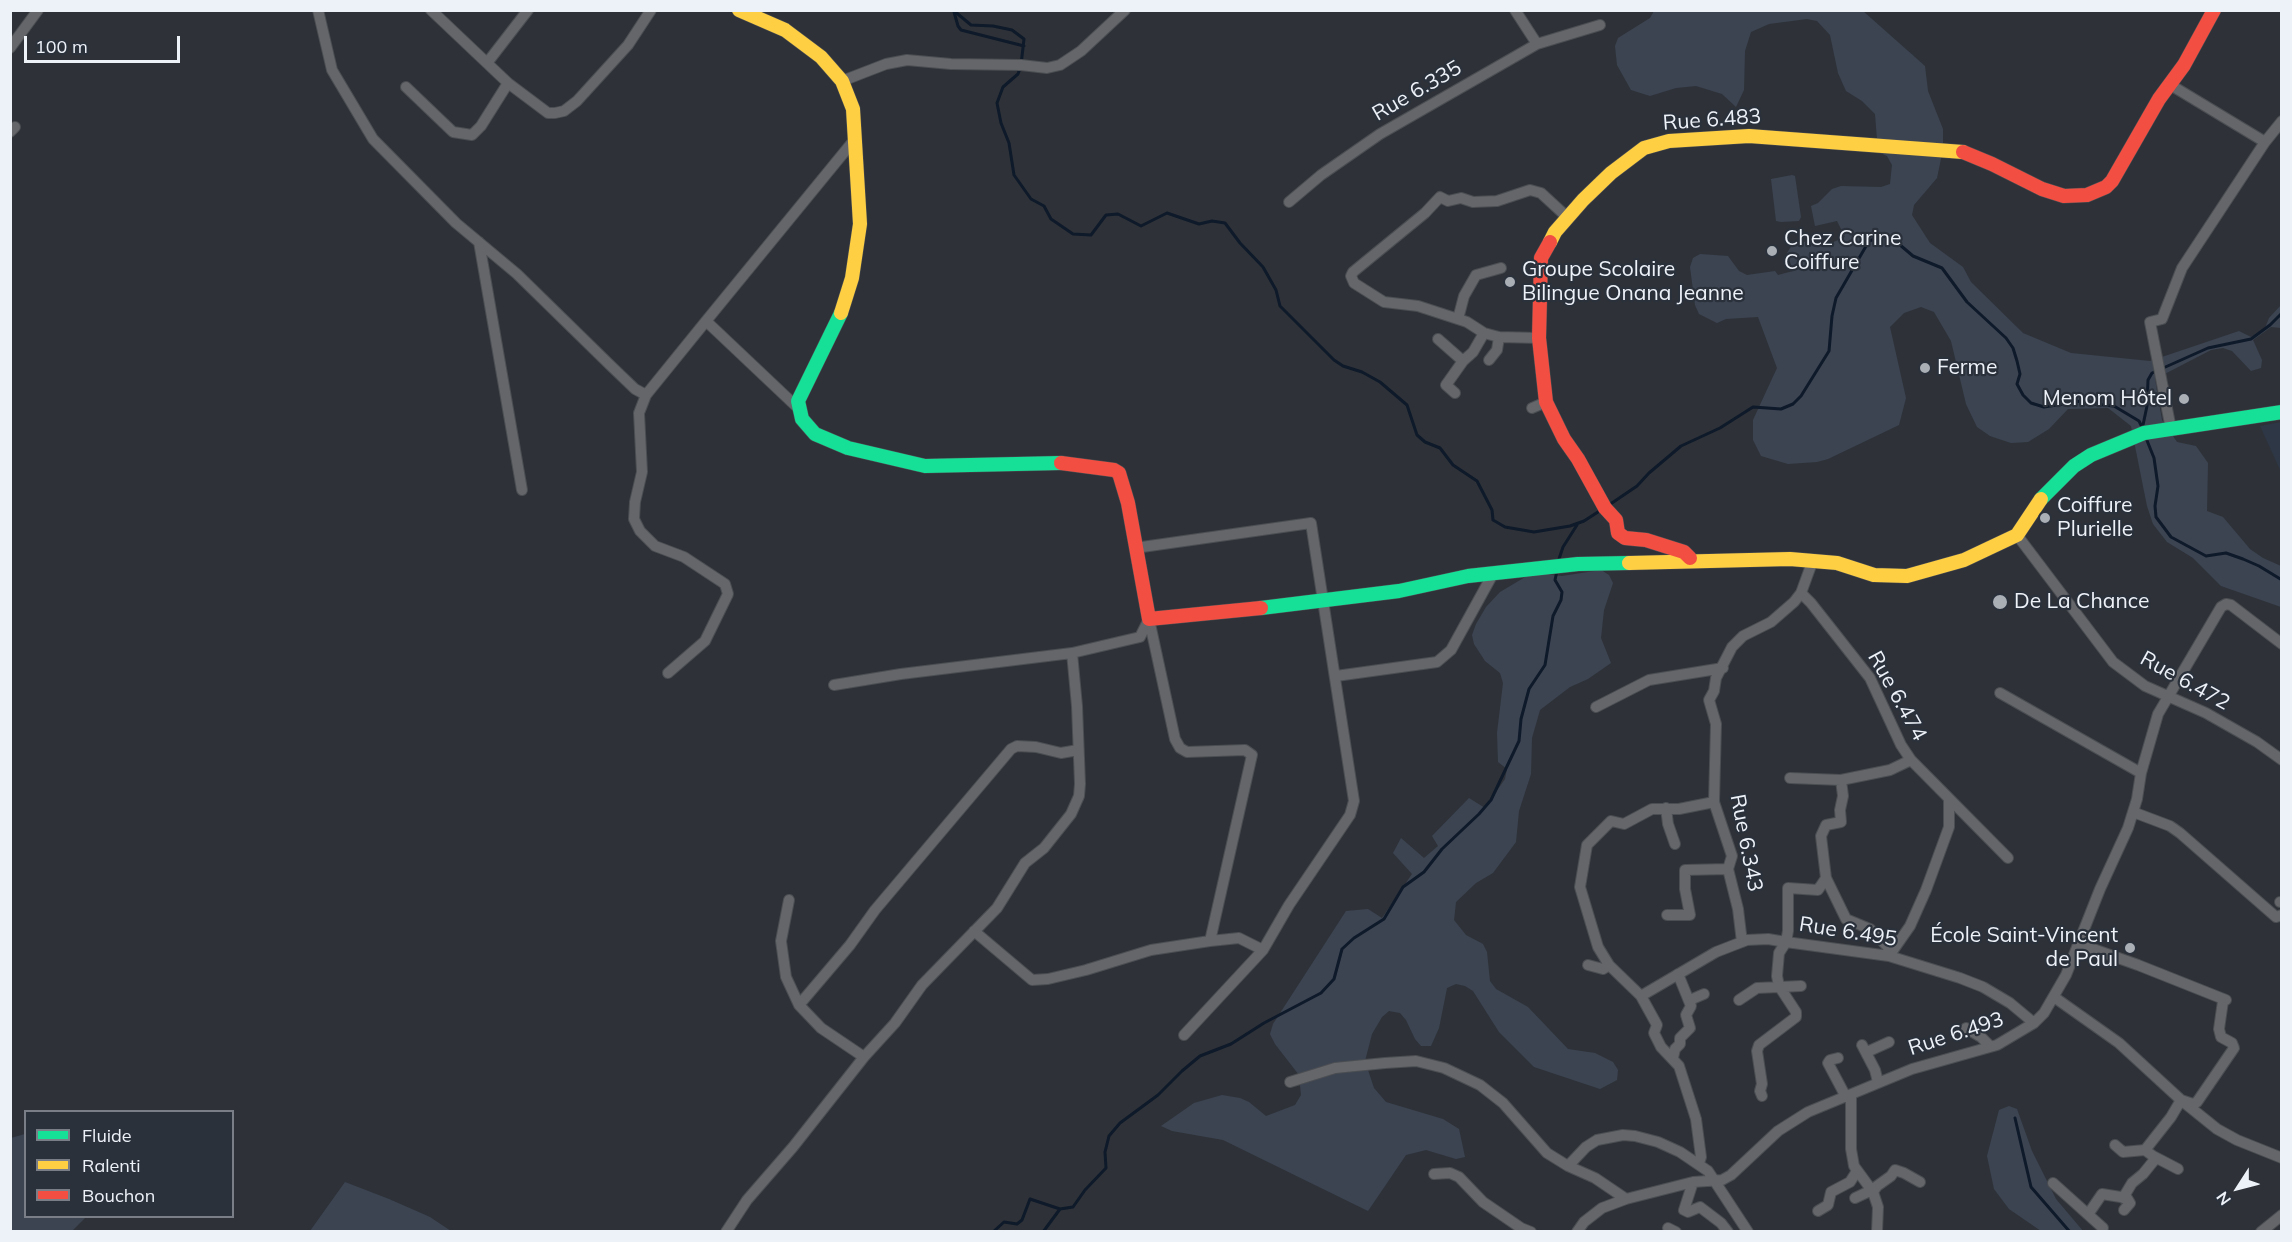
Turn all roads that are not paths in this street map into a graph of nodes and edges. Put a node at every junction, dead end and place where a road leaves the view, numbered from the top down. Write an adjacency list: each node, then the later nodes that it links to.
1 (38, 10): 13 (street)
2 (318, 10): 24 (street)
3 (430, 10): 14 (street)
4 (528, 10): 14 (street)
5 (651, 10): 16 (street)
6 (739, 10): 10 (street)
7 (1125, 10): 15 (street)
8 (1515, 10): 12 (street)
9 (2214, 10): 17 (street, Rue 6.483)
10 (766, 16): 15 (street)
11 (1600, 25): 12 (street, Rue 6.335)
12 (1537, 44): 22 (street, Rue 6.335)
13 (10, 48)
14 (487, 63): 16 (street)
15 (842, 81): 20 (street)
16 (508, 83): 18 (street)
17 (2169, 84): 21 (street); 23 (street, Rue 6.483)
18 (406, 87)
19 (2282, 121): 21 (street)
20 (855, 139): 27 (street); 37 (street)
21 (2265, 142): 40 (street)
22 (1289, 202)
23 (1567, 217): 26 (street); 30 (street, Rue 6.483)
24 (479, 242): 35 (street); 41 (street)
25 (1501, 268): 26 (street)
26 (1458, 319): 28 (street)
27 (706, 321): 35 (street); 37 (street)
28 (1484, 333): 29 (street); 33 (street)
29 (1499, 337): 30 (street); 32 (street)
30 (1539, 338): 36 (street, Rue 6.483)
31 (1438, 339): 33 (street)
32 (1489, 360)
33 (1463, 361): 34 (street)
34 (1455, 393)
35 (646, 395): 53 (street)
36 (1546, 402): 38 (street); 44 (street, Rue 6.483)
37 (798, 408): 43 (street)
38 (1532, 408)
39 (2282, 412): 40 (street)
40 (2171, 429): 42 (street)
41 (522, 490)
42 (2017, 535): 45 (street); 57 (street, Rue 6.472)
43 (1136, 548): 48 (street); 49 (street)
44 (1693, 560): 45 (street, Rue 6.483); 46 (street)
45 (1813, 560): 47 (street, Rue 6.343)
46 (1494, 572): 48 (street); 54 (street)
47 (1801, 593): 52 (street, Rue 6.343); 60 (street, Rue 6.474)
48 (1322, 599): 49 (street); 54 (street)
49 (1149, 618): 51 (street); 77 (street)
50 (2282, 644): 57 (street, Rue 6.493)
51 (1072, 653): 55 (street); 59 (street)
52 (1723, 668): 58 (street); 66 (street, Rue 6.343)
53 (668, 673)
54 (1336, 676): 81 (street)
55 (834, 685)
56 (2000, 693): 62 (street)
57 (2168, 697): 61 (street, Rue 6.472); 62 (street, Rue 6.493)
58 (1596, 707)
59 (1078, 750): 76 (street); 93 (street)
60 (1911, 760): 64 (street, Rue 6.474); 65 (street)
61 (2282, 760)
62 (2141, 773): 68 (street, Rue 6.493)
63 (1790, 778): 64 (street, Rue 6.474)
64 (1841, 780): 72 (street)
65 (1949, 801): 70 (street); 82 (street)
66 (1714, 802): 67 (street); 71 (street, Rue 6.343)
67 (1666, 808): 69 (street); 84 (street)
68 (2133, 812): 75 (street); 80 (street, Rue 6.493)
69 (1676, 844)
70 (2008, 858)
71 (1728, 869): 74 (street); 78 (street, Rue 6.343)
72 (1826, 878): 79 (street); 82 (street)
73 (789, 900): 93 (street)
74 (1667, 915)
75 (2282, 915)
76 (974, 931): 77 (street); 99 (street)
77 (1210, 941): 81 (street)
78 (1742, 942): 79 (street); 85 (street)
79 (1786, 942): 82 (street, Rue 6.495); 86 (street, Rue 6.495)
80 (2079, 944): 90 (street, Rue 6.493); 106 (street)
81 (1263, 950): 96 (street)
82 (1889, 956): 94 (street, Rue 6.495)
83 (1588, 965): 84 (street)
84 (1609, 965): 89 (street)
85 (1678, 974): 89 (street); 91 (street)
86 (1779, 986): 87 (street); 92 (street); 104 (street)
87 (1801, 986)
88 (1704, 994): 91 (street)
89 (1641, 996): 100 (street)
90 (2054, 997): 94 (street, Rue 6.493); 106 (street)
91 (1690, 999): 100 (street)
92 (1739, 1000)
93 (799, 1005): 99 (street)
94 (2034, 1023): 98 (street, Rue 6.493)
95 (1966, 1028): 98 (street)
96 (1184, 1035)
97 (1889, 1042): 103 (street)
98 (1990, 1046): 103 (street, Rue 6.493)
99 (864, 1057): 129 (street)
100 (1673, 1058): 111 (street)
101 (1838, 1058): 105 (street)
102 (1290, 1082): 112 (street)
103 (1878, 1082): 105 (street, Rue 6.493)
104 (1762, 1096)
105 (1849, 1096): 114 (street); 116 (street, Rue 6.493)
106 (2181, 1100): 108 (street); 110 (street)
107 (2115, 1145): 108 (street)
108 (2145, 1150): 109 (street)
109 (2156, 1158): 113 (street); 122 (street)
110 (2282, 1158)
111 (1699, 1163): 112 (street); 116 (street)
112 (1568, 1166): 123 (street)
113 (2178, 1169)
114 (1857, 1171): 120 (street); 125 (street)
115 (1434, 1174): 130 (street)
116 (1715, 1181): 117 (street, Rue 6.493); 133 (street)
117 (1693, 1182): 123 (street, Rue 6.493); 132 (street)
118 (1920, 1182): 120 (street)
119 (2054, 1183): 126 (street)
120 (1873, 1191): 121 (street); 134 (street)
121 (1855, 1198)
122 (2122, 1198): 124 (street); 126 (street)
123 (1626, 1199): 131 (street, Rue 6.493)
124 (2124, 1210)
125 (1818, 1211)
126 (2089, 1213): 128 (street)
127 (2282, 1215): 135 (street)
128 (2103, 1228)
129 (726, 1232)
130 (1531, 1232)
131 (1577, 1232)
132 (1728, 1232)
133 (1749, 1232)
134 (1877, 1232)
135 (2261, 1232)

